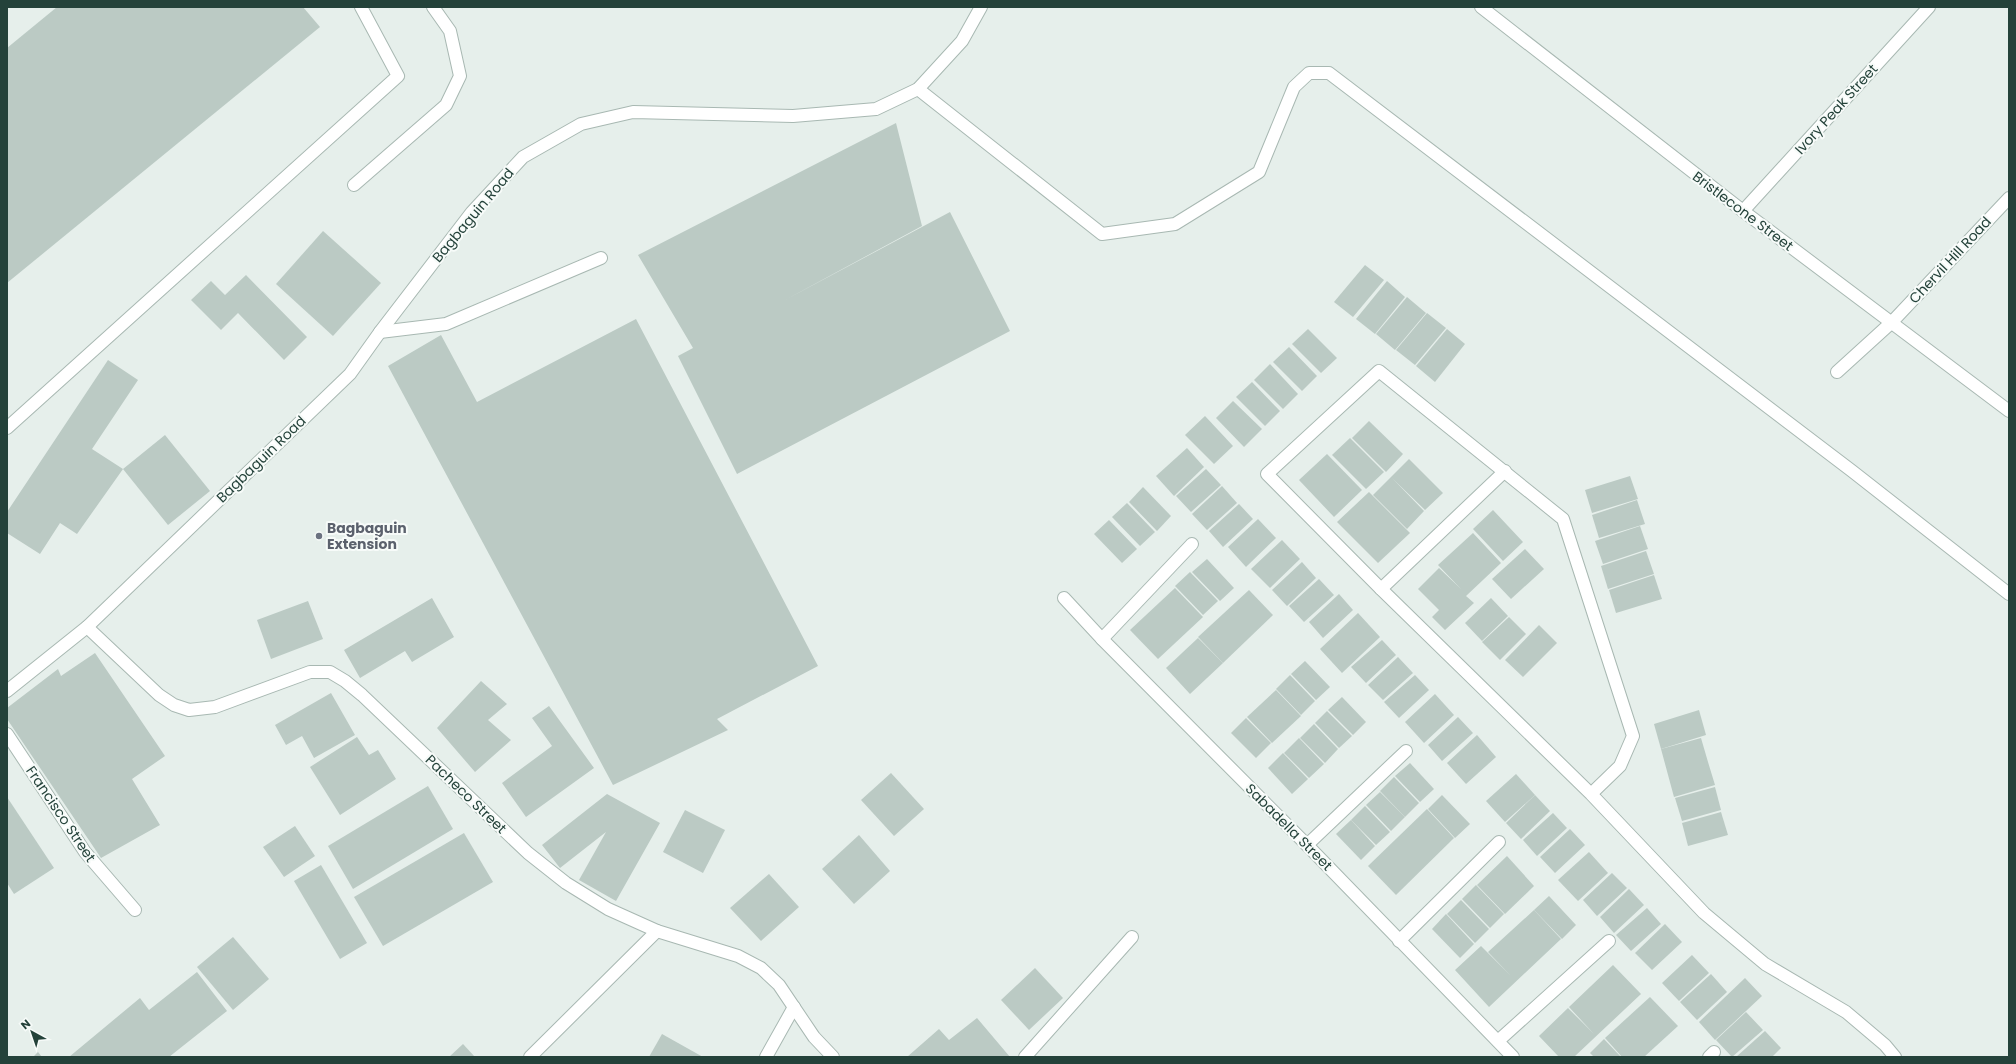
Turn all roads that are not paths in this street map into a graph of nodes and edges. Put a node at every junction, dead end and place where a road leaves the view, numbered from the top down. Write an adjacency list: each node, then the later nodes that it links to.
1 (361, 7): 15 (street)
2 (433, 7): 7 (street)
3 (981, 7): 6 (street, Bagbaguin Road)
4 (1481, 7): 9 (street, Bristlecone Street)
5 (1929, 7): 9 (street, Ivory Peak Street)
6 (918, 89): 12 (street, Bagbaguin Road); 19 (street)
7 (354, 185)
8 (2009, 198): 11 (street, Chervil Hill Road)
9 (1743, 211): 11 (street, Bristlecone Street)
10 (601, 258): 12 (street)
11 (1892, 322): 13 (street, Chervil Hill Road); 14 (street, Bristlecone Street)
12 (380, 332): 21 (street, Bagbaguin Road)
13 (1837, 372)
14 (2009, 411)
15 (7, 428)
16 (1505, 471): 18 (street); 18 (street); 26 (street)
17 (1192, 544): 22 (street)
18 (1382, 589): 26 (street)
19 (2009, 594)
20 (1064, 598): 22 (street, Sabadella Street)
21 (86, 627): 23 (street, Bagbaguin Road); 30 (street, Pacheco Street)
22 (1102, 639): 28 (street, Sabadella Street)
23 (7, 691)
24 (7, 734): 29 (street, Francisco Street)
25 (1406, 751): 28 (street)
26 (1591, 794): 41 (street)
27 (1499, 842): 32 (street)
28 (1307, 845): 32 (street, Sabadella Street)
29 (135, 910)
30 (657, 931): 34 (street, Pacheco Street); 36 (street)
31 (1132, 937): 39 (street)
32 (1399, 941): 35 (street, Sabadella Street)
33 (1609, 941): 35 (street)
34 (794, 1007): 37 (street); 38 (street, Pacheco Street)
35 (1498, 1041): 40 (street, Sabadella Street)
36 (530, 1057)
37 (766, 1057)
38 (833, 1057)
39 (1025, 1057)
40 (1513, 1057)
41 (1895, 1057)

